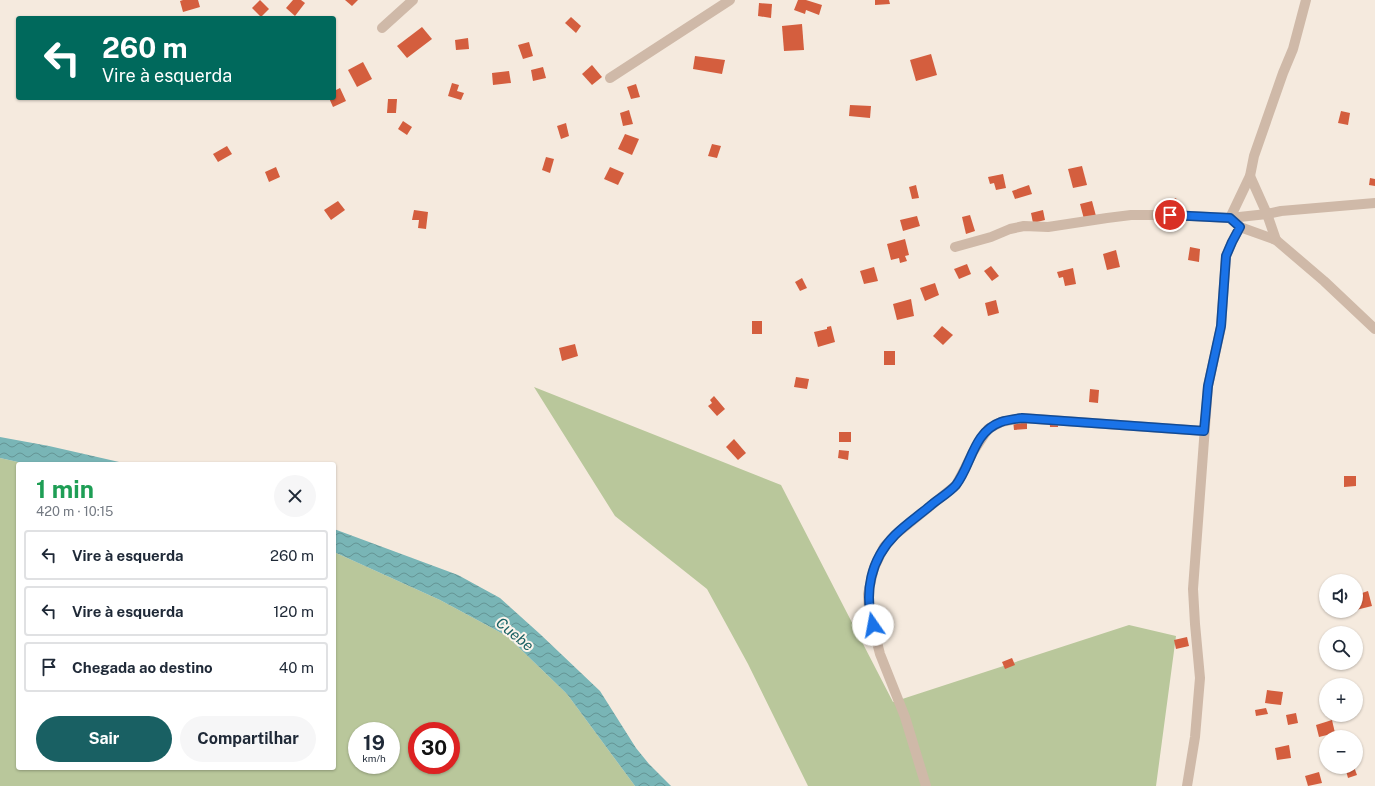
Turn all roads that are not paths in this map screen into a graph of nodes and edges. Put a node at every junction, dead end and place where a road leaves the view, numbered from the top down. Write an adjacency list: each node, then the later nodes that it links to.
1 (413, 0): 4 (street)
2 (730, 0): 5 (street)
3 (1306, 0): 6 (street)
4 (382, 28)
5 (610, 78)
6 (1250, 176): 8 (street); 9 (street)
7 (1375, 203): 8 (street)
8 (1267, 214): 9 (street); 11 (street)
9 (1230, 218): 10 (street); 12 (street)
10 (1240, 227): 11 (street); 14 (street)
11 (1276, 240): 13 (street)
12 (955, 247)
13 (1375, 329)
14 (1204, 431): 15 (street); 16 (street)
15 (926, 786)
16 (1187, 786)

